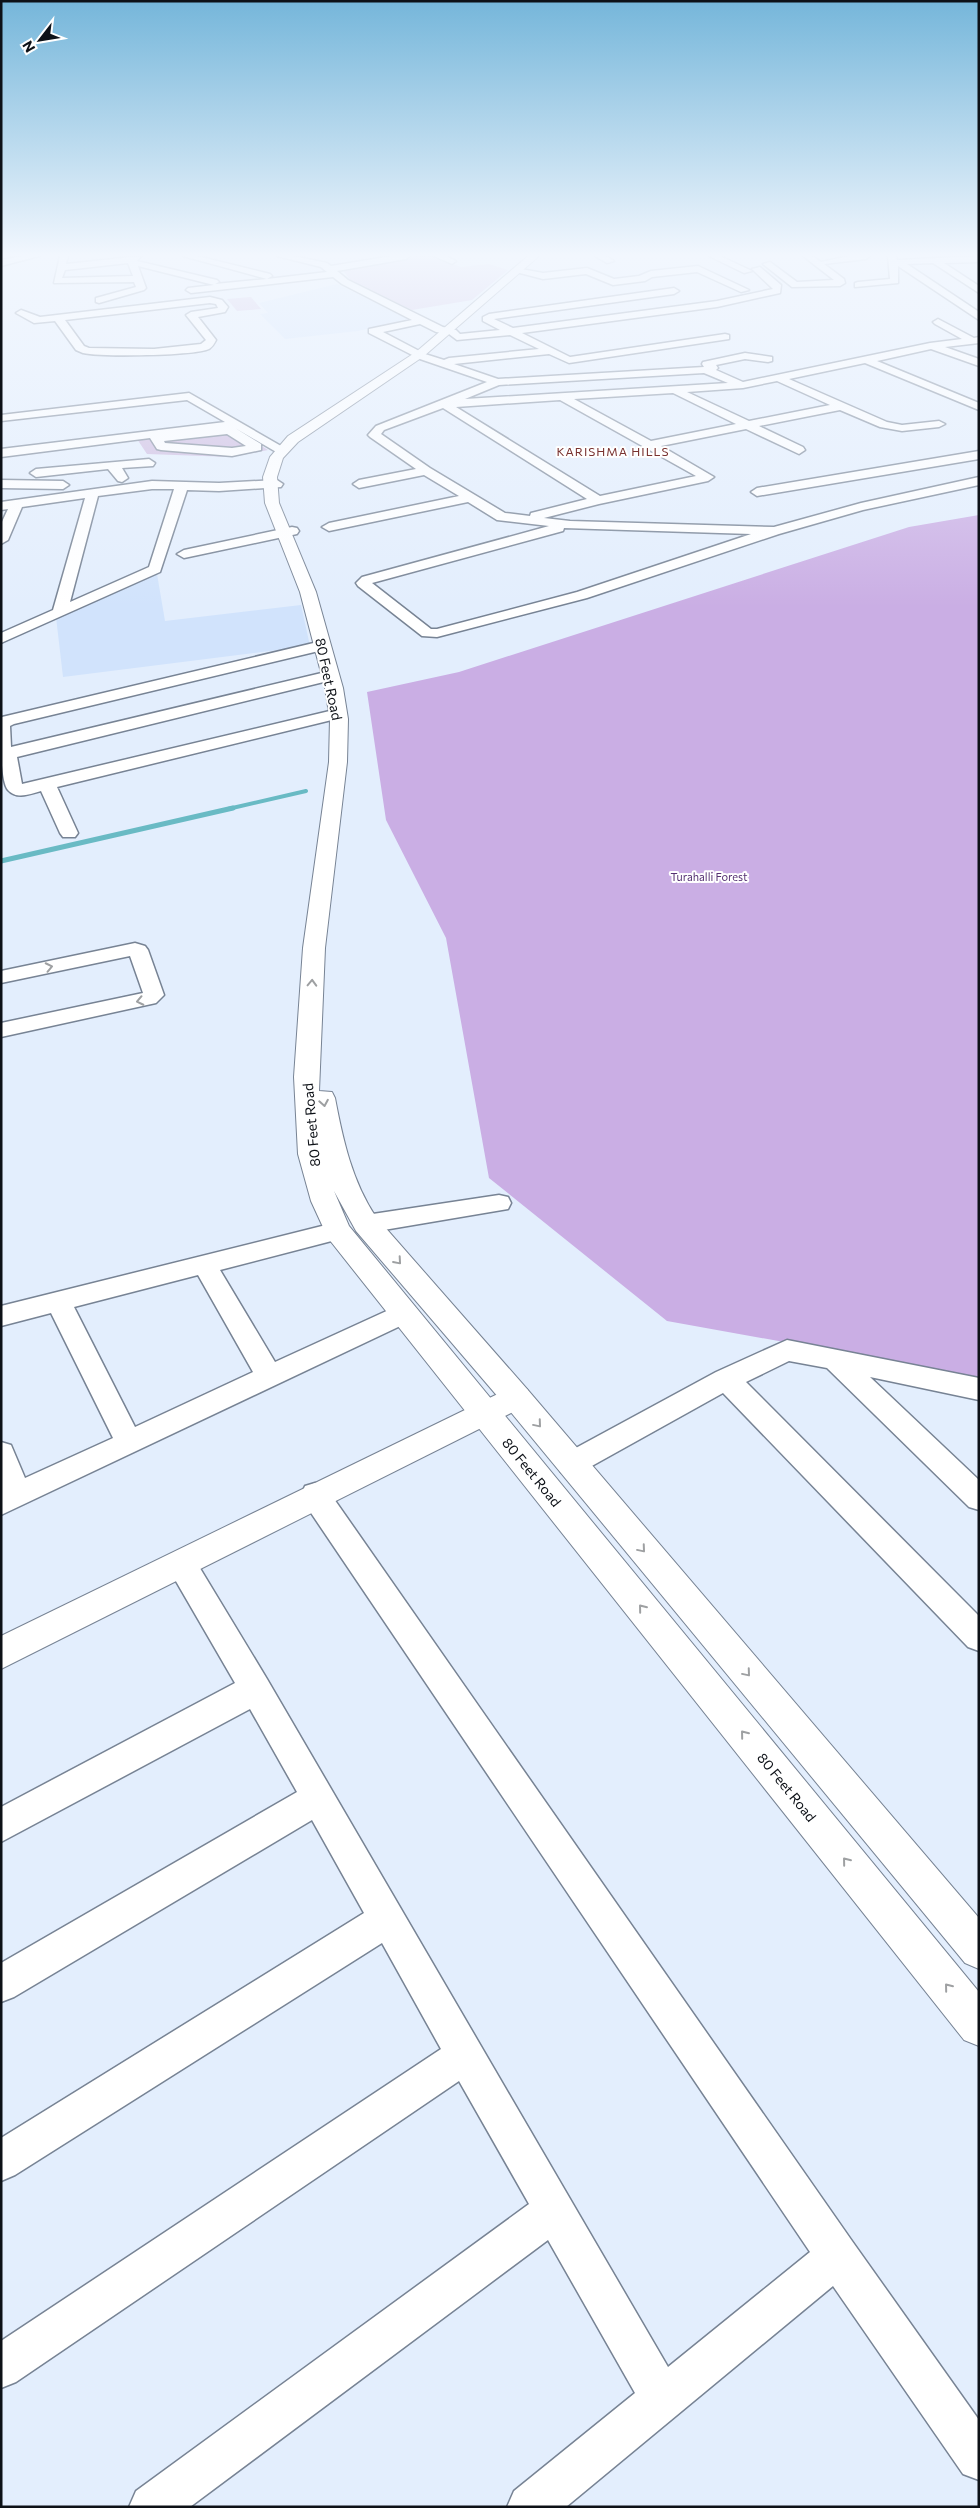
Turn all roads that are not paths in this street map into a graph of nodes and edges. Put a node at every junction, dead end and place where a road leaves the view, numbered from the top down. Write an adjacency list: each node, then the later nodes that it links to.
1 (402, 373): 26 (main road, 80 Feet Road)
2 (405, 373): 38 (main road, 80 Feet Road)
3 (471, 373): 9 (street)
4 (653, 373): 9 (street)
5 (713, 373): 10 (street)
6 (808, 373): 8 (street)
7 (897, 373): 15 (street)
8 (781, 379): 10 (street); 14 (street)
9 (497, 382): 13 (street)
10 (743, 385): 11 (street)
11 (676, 391): 12 (street); 20 (street)
12 (564, 398): 13 (street); 23 (street)
13 (444, 404): 33 (street); 44 (street)
14 (842, 406): 20 (street); 21 (street)
15 (979, 407)
16 (213, 410): 17 (street); 18 (street); 19 (street)
17 (194, 412)
18 (4, 418): 24 (street)
19 (236, 424): 22 (street); 26 (street)
20 (744, 424): 23 (street); 27 (street)
21 (939, 424)
22 (191, 432): 24 (street); 25 (street); 25 (street); 25 (street)
23 (649, 445): 44 (street)
24 (28, 450): 28 (street); 30 (street)
25 (204, 450)
26 (282, 450): 38 (main road, 80 Feet Road)
27 (799, 450)
28 (1, 453)
29 (979, 455): 41 (street)
30 (36, 463)
31 (149, 463): 32 (street)
32 (110, 465): 34 (street); 35 (street)
33 (426, 471): 39 (street); 43 (street)
34 (1, 477)
35 (122, 478): 37 (street); 40 (street)
36 (979, 481): 51 (street)
37 (1, 484)
38 (273, 484): 40 (street); 50 (main road, 80 Feet Road)
39 (359, 484)
40 (183, 485): 42 (street); 54 (street)
41 (757, 492)
42 (93, 493): 45 (street); 54 (street)
43 (469, 498): 47 (street); 49 (street)
44 (598, 500): 47 (street)
45 (16, 504): 46 (street); 52 (street)
46 (1, 506)
47 (524, 519): 48 (street)
48 (570, 525): 51 (street); 51 (street)
49 (330, 527)
50 (288, 531): 53 (street); 56 (main road, 80 Feet Road); 63 (main road, 80 Feet Road)
51 (774, 531)
52 (1, 540)
53 (184, 554)
54 (60, 612): 55 (street)
55 (1, 639)
56 (322, 646): 57 (main road, 80 Feet Road); 59 (street)
57 (330, 676): 58 (main road, 80 Feet Road); 59 (street)
58 (338, 714): 60 (street); 63 (main road, 80 Feet Road, one-way to 58)
59 (8, 754): 60 (street)
60 (47, 785): 61 (street)
61 (69, 833)
62 (1, 977): 64 (street, one-way to 64)
63 (317, 1016): 66 (main road, 80 Feet Road, one-way to 66); 66 (main road, 80 Feet Road)
64 (1, 1030)
65 (499, 1203): 66 (street)
66 (352, 1227): 67 (street); 69 (main road, 80 Feet Road); 75 (main road, 80 Feet Road, one-way to 75)
67 (205, 1266): 68 (street); 72 (street)
68 (58, 1302): 70 (street); 77 (street)
69 (404, 1313): 72 (street); 76 (main road, 80 Feet Road)
70 (1, 1316)
71 (835, 1360): 73 (street); 74 (street); 81 (street)
72 (269, 1376): 77 (street)
73 (726, 1379): 79 (street); 84 (street)
74 (976, 1391)
75 (516, 1397): 76 (main road); 79 (main road, 80 Feet Road, one-way to 79)
76 (484, 1413): 80 (main road); 92 (main road, 80 Feet Road, one-way to 76)
77 (128, 1442): 82 (street)
78 (1, 1453): 82 (street)
79 (571, 1464): 90 (main road, 80 Feet Road, one-way to 90)
80 (315, 1495): 83 (main road); 96 (street)
81 (979, 1498)
82 (9, 1499)
83 (181, 1564): 85 (main road); 86 (street)
84 (979, 1637)
85 (1, 1653)
86 (256, 1690): 87 (street); 88 (street)
87 (318, 1798): 89 (street); 91 (street)
88 (1, 1825)
89 (387, 1919): 93 (street); 94 (street)
90 (979, 1950)
91 (1, 1984)
92 (979, 2025)
93 (465, 2055): 95 (street); 97 (street)
94 (1, 2161)
95 (555, 2210): 98 (street); 100 (street)
96 (837, 2256): 98 (street); 99 (street)
97 (1, 2368)
98 (662, 2399): 101 (street)
99 (979, 2458)
100 (152, 2507)
101 (530, 2507)

